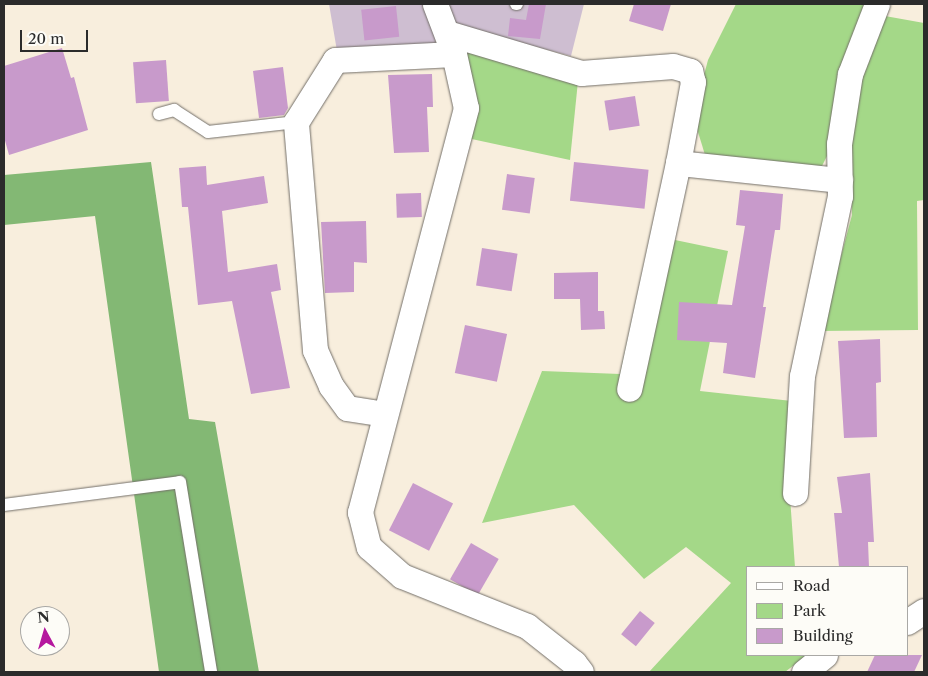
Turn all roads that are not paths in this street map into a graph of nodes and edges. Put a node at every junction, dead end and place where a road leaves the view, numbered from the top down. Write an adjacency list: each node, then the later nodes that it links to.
1 (434, 4): 3 (street)
2 (877, 4): 7 (street)
3 (450, 43): 5 (street); 6 (street); 9 (street)
4 (159, 114): 5 (lane)
5 (296, 122): 9 (street)
6 (678, 162): 7 (street); 8 (street)
7 (840, 180): 10 (street)
8 (629, 389)
9 (385, 414): 16 (street)
10 (795, 493)
11 (4, 505): 15 (lane)
12 (924, 612): 13 (street)
13 (908, 621)
14 (825, 656): 17 (street)
15 (211, 672)
16 (580, 672)
17 (804, 672)

